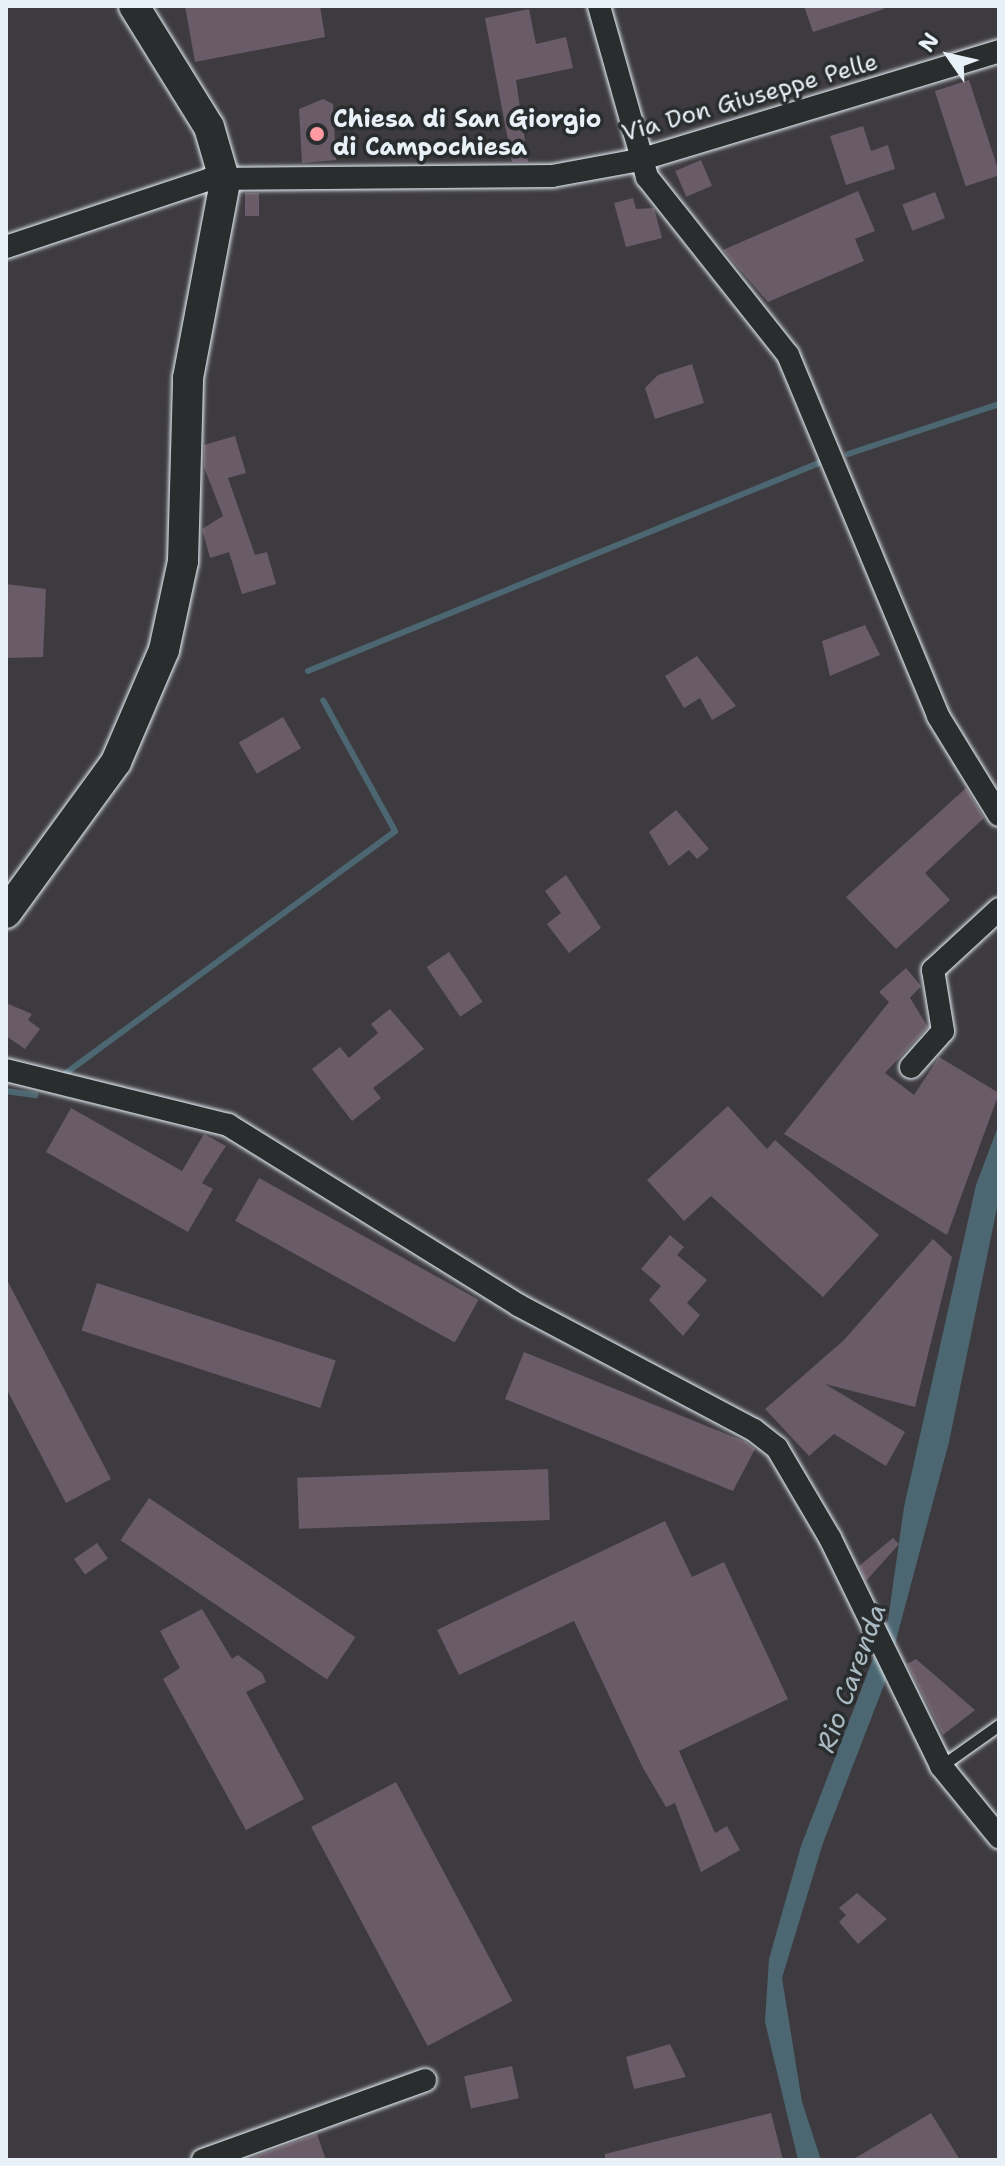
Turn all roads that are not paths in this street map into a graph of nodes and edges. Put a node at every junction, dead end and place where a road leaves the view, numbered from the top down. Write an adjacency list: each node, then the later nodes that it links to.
1 (134, 6): 5 (main road)
2 (599, 6): 4 (street)
3 (999, 51): 4 (street, Via Don Giuseppe Pelle)
4 (639, 160): 5 (street, Via Don Giuseppe Pelle); 7 (street)
5 (225, 182): 6 (street, Via Don Giuseppe Pelle); 9 (main road)
6 (6, 247)
7 (999, 815)
8 (999, 909): 10 (street)
9 (6, 913)
10 (911, 1067)
11 (6, 1070): 13 (street)
12 (999, 1725): 13 (lane)
13 (941, 1766): 14 (street)
14 (999, 1837)
15 (425, 2080): 16 (street)
16 (203, 2160)

